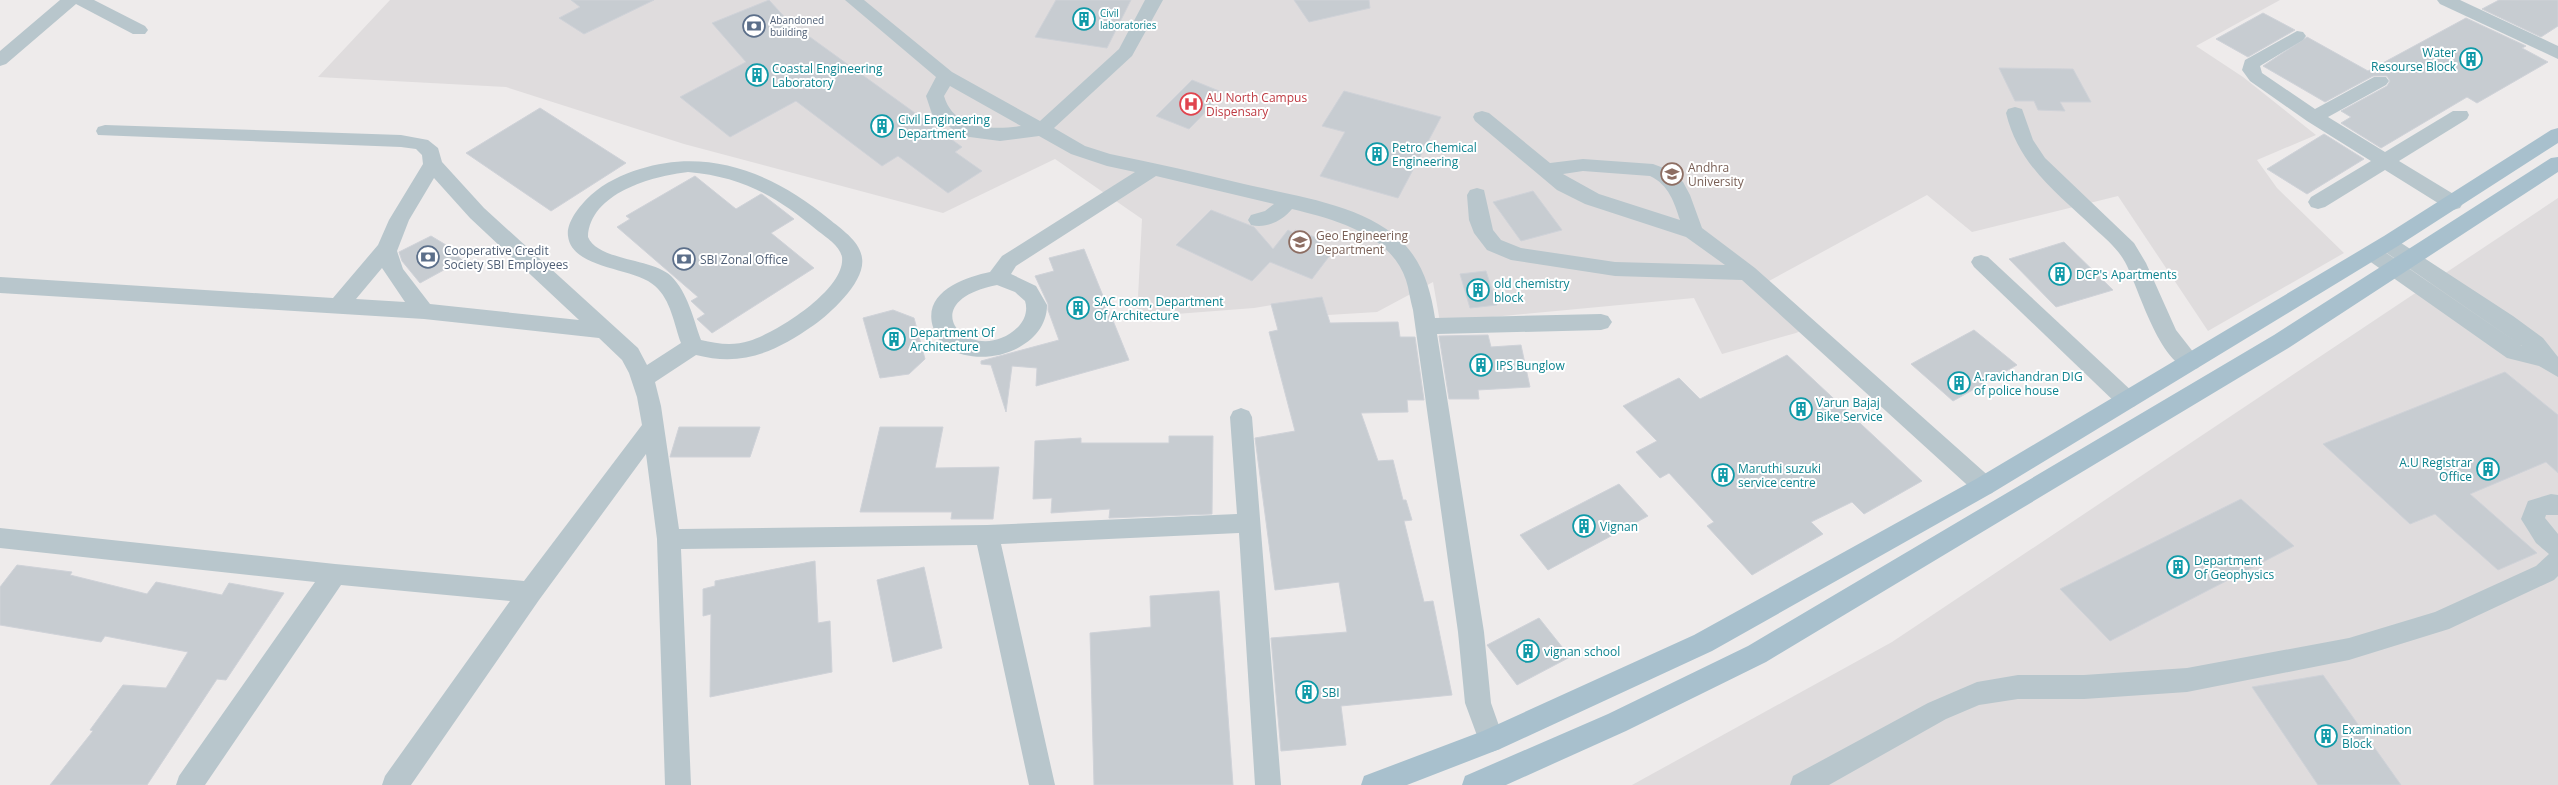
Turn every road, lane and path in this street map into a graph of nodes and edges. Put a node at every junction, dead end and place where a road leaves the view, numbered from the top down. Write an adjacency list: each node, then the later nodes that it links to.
1 (70, 0): 9 (street)
2 (81, 0): 6 (street)
3 (854, 0): 10 (street)
4 (1154, 0): 16 (street)
5 (2446, 0): 8 (street)
6 (139, 30)
7 (2297, 36): 15 (street)
8 (2558, 53)
9 (0, 60)
10 (946, 76): 16 (street); 16 (street)
11 (2380, 81): 15 (street)
12 (2015, 113): 43 (street)
13 (2460, 115): 19 (street)
14 (1482, 117): 23 (street)
15 (2314, 117): 19 (street)
16 (1041, 130): 22 (street)
17 (105, 131): 21 (street)
18 (2558, 134): 27 (main road)
19 (2386, 161): 26 (street); 27 (street)
20 (2558, 163): 33 (main road)
21 (433, 164): 30 (street); 41 (street)
22 (1153, 169): 25 (street); 35 (street)
23 (1544, 170): 29 (street); 29 (street)
24 (1477, 195): 34 (street)
25 (1288, 200): 28 (street); 40 (street)
26 (2318, 202)
27 (2453, 203): 31 (main road)
28 (1258, 220)
29 (1693, 232): 34 (street)
30 (389, 246): 37 (street); 38 (street)
31 (2380, 248): 33 (street); 43 (main road)
32 (1981, 262): 46 (street)
33 (2403, 263): 44 (street); 66 (main road)
34 (1748, 273): 49 (street)
35 (997, 278): 35 (street)
36 (0, 285): 37 (street)
37 (338, 306): 38 (street)
38 (424, 311): 41 (street)
39 (1601, 322): 40 (street)
40 (1425, 326): 59 (street)
41 (602, 330): 45 (street)
42 (693, 346): 42 (street); 45 (street)
43 (2190, 362): 46 (main road)
44 (2552, 364)
45 (644, 378): 48 (street)
46 (2127, 400): 49 (main road)
47 (1241, 417): 51 (street)
48 (653, 427): 54 (street); 58 (street)
49 (1984, 486): 59 (main road)
50 (2558, 505): 55 (street)
51 (1250, 523): 52 (street); 64 (street)
52 (987, 536): 54 (street); 63 (street)
53 (0, 538): 57 (street)
54 (669, 539): 62 (street)
55 (2558, 548)
56 (2558, 561): 67 (street)
57 (335, 574): 58 (street); 60 (street)
58 (530, 592): 61 (street)
59 (1491, 740): 65 (main road)
60 (189, 785)
61 (395, 785)
62 (678, 785)
63 (1042, 785)
64 (1268, 785)
65 (1374, 785)
66 (1475, 785)
67 (1803, 785)

